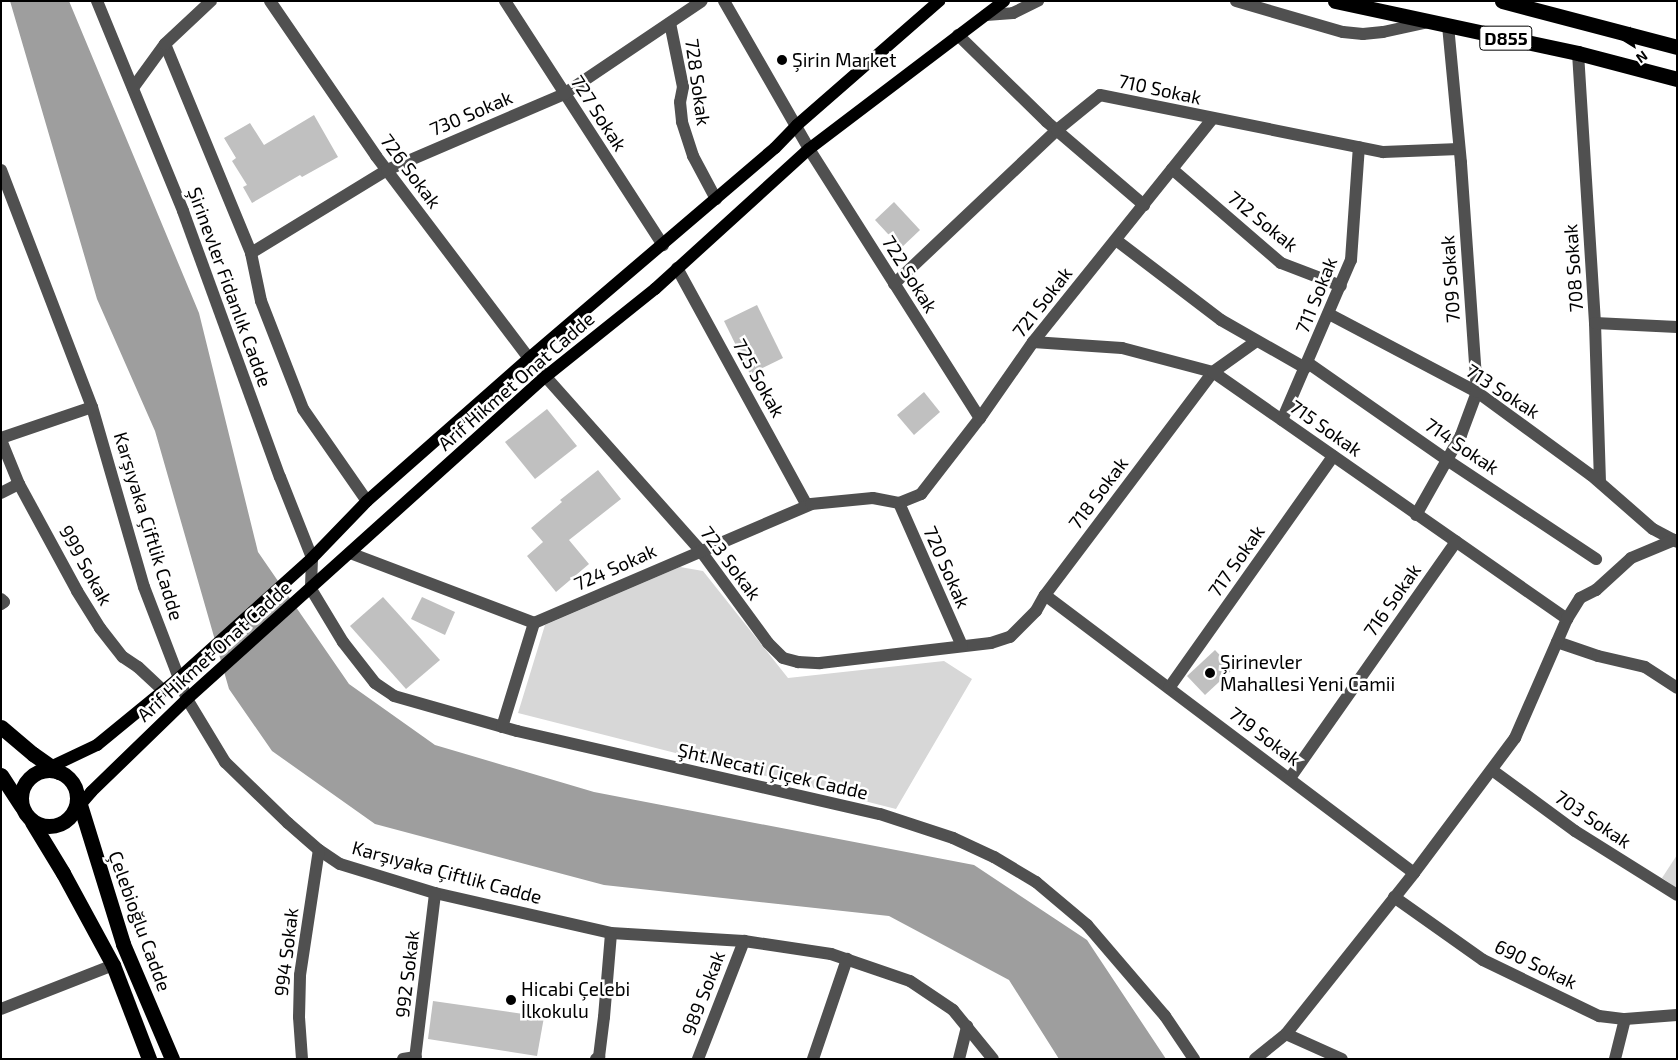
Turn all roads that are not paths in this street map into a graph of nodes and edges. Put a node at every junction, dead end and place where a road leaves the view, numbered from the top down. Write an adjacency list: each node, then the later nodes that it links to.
1 (97, 1): 22 (street, Şirinevler Fidanlık Cadde)
2 (211, 1): 18 (street)
3 (270, 1): 32 (street, 726 Sokak)
4 (505, 1): 23 (street, 727 Sokak)
5 (702, 1): 15 (street, 730 Sokak)
6 (724, 1): 25 (street, 722 Sokak)
7 (1004, 1): 13 (main road, Arif Hikmet Onat Cadde)
8 (1038, 1): 13 (street)
9 (1236, 1): 14 (street)
10 (1335, 1): 14 (highway, D855)
11 (1502, 1): 19 (highway, D855)
12 (936, 2): 25 (main road, Arif Hikmet Onat Cadde)
13 (986, 15): 17 (main road, Arif Hikmet Onat Cadde)
14 (1429, 22): 16 (highway, D855)
15 (670, 23): 23 (street, 730 Sokak); 33 (street, 728 Sokak)
16 (1448, 26): 20 (highway, D855); 29 (street, 709 Sokak)
17 (958, 35): 26 (street); 28 (main road, Arif Hikmet Onat Cadde)
18 (165, 44): 22 (street); 37 (street)
19 (1677, 47)
20 (1578, 53): 21 (highway, D855); 42 (street, 708 Sokak)
21 (1677, 79)
22 (133, 88): 68 (street, Şirinevler Fidanlık Cadde)
23 (564, 94): 32 (street, 730 Sokak); 36 (street, 727 Sokak)
24 (1212, 119): 26 (street, 710 Sokak); 27 (street, 710 Sokak); 30 (street, 721 Sokak)
25 (797, 125): 28 (street, 722 Sokak); 33 (main road, Arif Hikmet Onat Cadde)
26 (1057, 130): 34 (street); 39 (street, 710 Sokak)
27 (1359, 147): 29 (street, 710 Sokak); 40 (street, 711 Sokak)
28 (809, 149): 38 (main road, Arif Hikmet Onat Cadde); 39 (street, 722 Sokak)
29 (1459, 149): 50 (street, 709 Sokak)
30 (1172, 169): 34 (street, 721 Sokak); 40 (street, 712 Sokak)
31 (1, 170): 51 (street, Karşıyaka Çiftlik Cadde)
32 (387, 170): 37 (street, 730 Sokak); 46 (street, 726 Sokak)
33 (716, 199): 36 (main road, Arif Hikmet Onat Cadde)
34 (1144, 205): 35 (street, 721 Sokak)
35 (1116, 240): 44 (street, 721 Sokak); 45 (street, 714 Sokak)
36 (663, 245): 46 (main road, Arif Hikmet Onat Cadde)
37 (252, 253): 60 (street)
38 (677, 268): 49 (main road, Arif Hikmet Onat Cadde); 62 (street, 725 Sokak)
39 (894, 284): 52 (street, 722 Sokak)
40 (1341, 286): 41 (street, 711 Sokak)
41 (1330, 314): 47 (street, 711 Sokak); 50 (street, 713 Sokak)
42 (1595, 323): 43 (street); 57 (street, 708 Sokak)
43 (1677, 327)
44 (1033, 342): 48 (street, 715 Sokak); 52 (street, 721 Sokak)
45 (1255, 342): 47 (street, 714 Sokak); 48 (street, 718 Sokak)
46 (529, 358): 49 (street, 723 Sokak); 60 (main road, Arif Hikmet Onat Cadde)
47 (1306, 366): 53 (street, 711 Sokak); 56 (street, 714 Sokak)
48 (1213, 372): 53 (street, 715 Sokak); 71 (street, 718 Sokak)
49 (545, 377): 66 (street, 723 Sokak); 67 (main road, Arif Hikmet Onat Cadde)
50 (1477, 392): 56 (street, 709 Sokak); 57 (street, 713 Sokak)
51 (92, 407): 54 (street); 78 (street, Karşıyaka Çiftlik Cadde)
52 (980, 418): 61 (street, 721 Sokak)
53 (1282, 420): 55 (street, 715 Sokak)
54 (1, 439): 58 (street, 999 Sokak)
55 (1333, 456): 63 (street, 715 Sokak); 79 (street, 717 Sokak)
56 (1447, 460): 63 (street, 709 Sokak); 69 (street, 714 Sokak)
57 (1600, 482): 64 (street, 713 Sokak)
58 (19, 484): 59 (street); 81 (street, 999 Sokak)
59 (1, 493)
60 (368, 501): 68 (main road, Arif Hikmet Onat Cadde)
61 (899, 503): 62 (street, 724 Sokak); 77 (street, 720 Sokak)
62 (807, 505): 66 (street, 724 Sokak)
63 (1416, 514): 65 (street, 715 Sokak)
64 (1675, 541): 74 (street)
65 (1456, 542): 74 (street, 715 Sokak); 88 (street, 716 Sokak)
66 (700, 550): 75 (street, 724 Sokak); 77 (street, 723 Sokak)
67 (350, 553): 70 (main road, Arif Hikmet Onat Cadde); 75 (street)
68 (312, 558): 70 (street, Şirinevler Fidanlık Cadde); 78 (main road, Arif Hikmet Onat Cadde)
69 (1596, 559)
70 (311, 590): 82 (main road, Arif Hikmet Onat Cadde); 84 (street, Şht.Necati Çiçek Cadde)
71 (1045, 595): 77 (street, 718 Sokak); 79 (street, 719 Sokak)
72 (1, 599): 73 (street)
73 (1, 604)
74 (1567, 619): 76 (street)
75 (534, 623): 84 (street)
76 (1557, 642): 80 (street); 86 (street)
77 (962, 646)
78 (180, 677): 81 (main road, Arif Hikmet Onat Cadde); 82 (street, Karşıyaka Çiftlik Cadde)
79 (1169, 688): 88 (street, 719 Sokak)
80 (1677, 688)
81 (164, 691): 85 (main road, Arif Hikmet Onat Cadde)
82 (188, 699): 89 (main road, Arif Hikmet Onat Cadde); 92 (street, Karşıyaka Çiftlik Cadde)
83 (1, 727): 85 (highway)
84 (502, 727): 115 (street, Şht.Necati Çiçek Cadde)
85 (51, 770): 89 (highway); 90 (highway)
86 (1492, 770): 93 (street); 95 (street, 703 Sokak)
87 (1, 775): 90 (highway)
88 (1290, 778): 93 (street, 719 Sokak)
89 (77, 804): 91 (highway); 108 (highway, Çelebioğlu Cadde)
90 (21, 806): 91 (highway)
91 (32, 822): 100 (highway, Çelebioğlu Cadde)
92 (319, 850): 94 (street, Karşıyaka Çiftlik Cadde); 109 (street, 994 Sokak)
93 (1414, 873): 96 (street)
94 (435, 893): 97 (street, Karşıyaka Çiftlik Cadde); 106 (street, 992 Sokak)
95 (1677, 895)
96 (1394, 897): 103 (street, 690 Sokak); 105 (street)
97 (611, 933): 98 (street, Karşıyaka Çiftlik Cadde); 110 (street)
98 (744, 941): 99 (street, Karşıyaka Çiftlik Cadde); 111 (street, 989 Sokak)
99 (847, 959): 104 (street, Karşıyaka Çiftlik Cadde); 112 (street)
100 (113, 965): 101 (street); 107 (highway, Çelebioğlu Cadde)
101 (1, 1009)
102 (1677, 1015): 103 (street, 690 Sokak)
103 (1625, 1019): 118 (street)
104 (967, 1026): 113 (street); 114 (street, Karşıyaka Çiftlik Cadde)
105 (1286, 1034): 116 (street); 117 (street)
106 (411, 1058)
107 (149, 1059)
108 (172, 1059)
109 (302, 1059)
110 (596, 1059)
111 (698, 1059)
112 (813, 1059)
113 (959, 1059)
114 (993, 1059)
115 (1194, 1059)
116 (1255, 1059)
117 (1342, 1059)
118 (1615, 1059)

